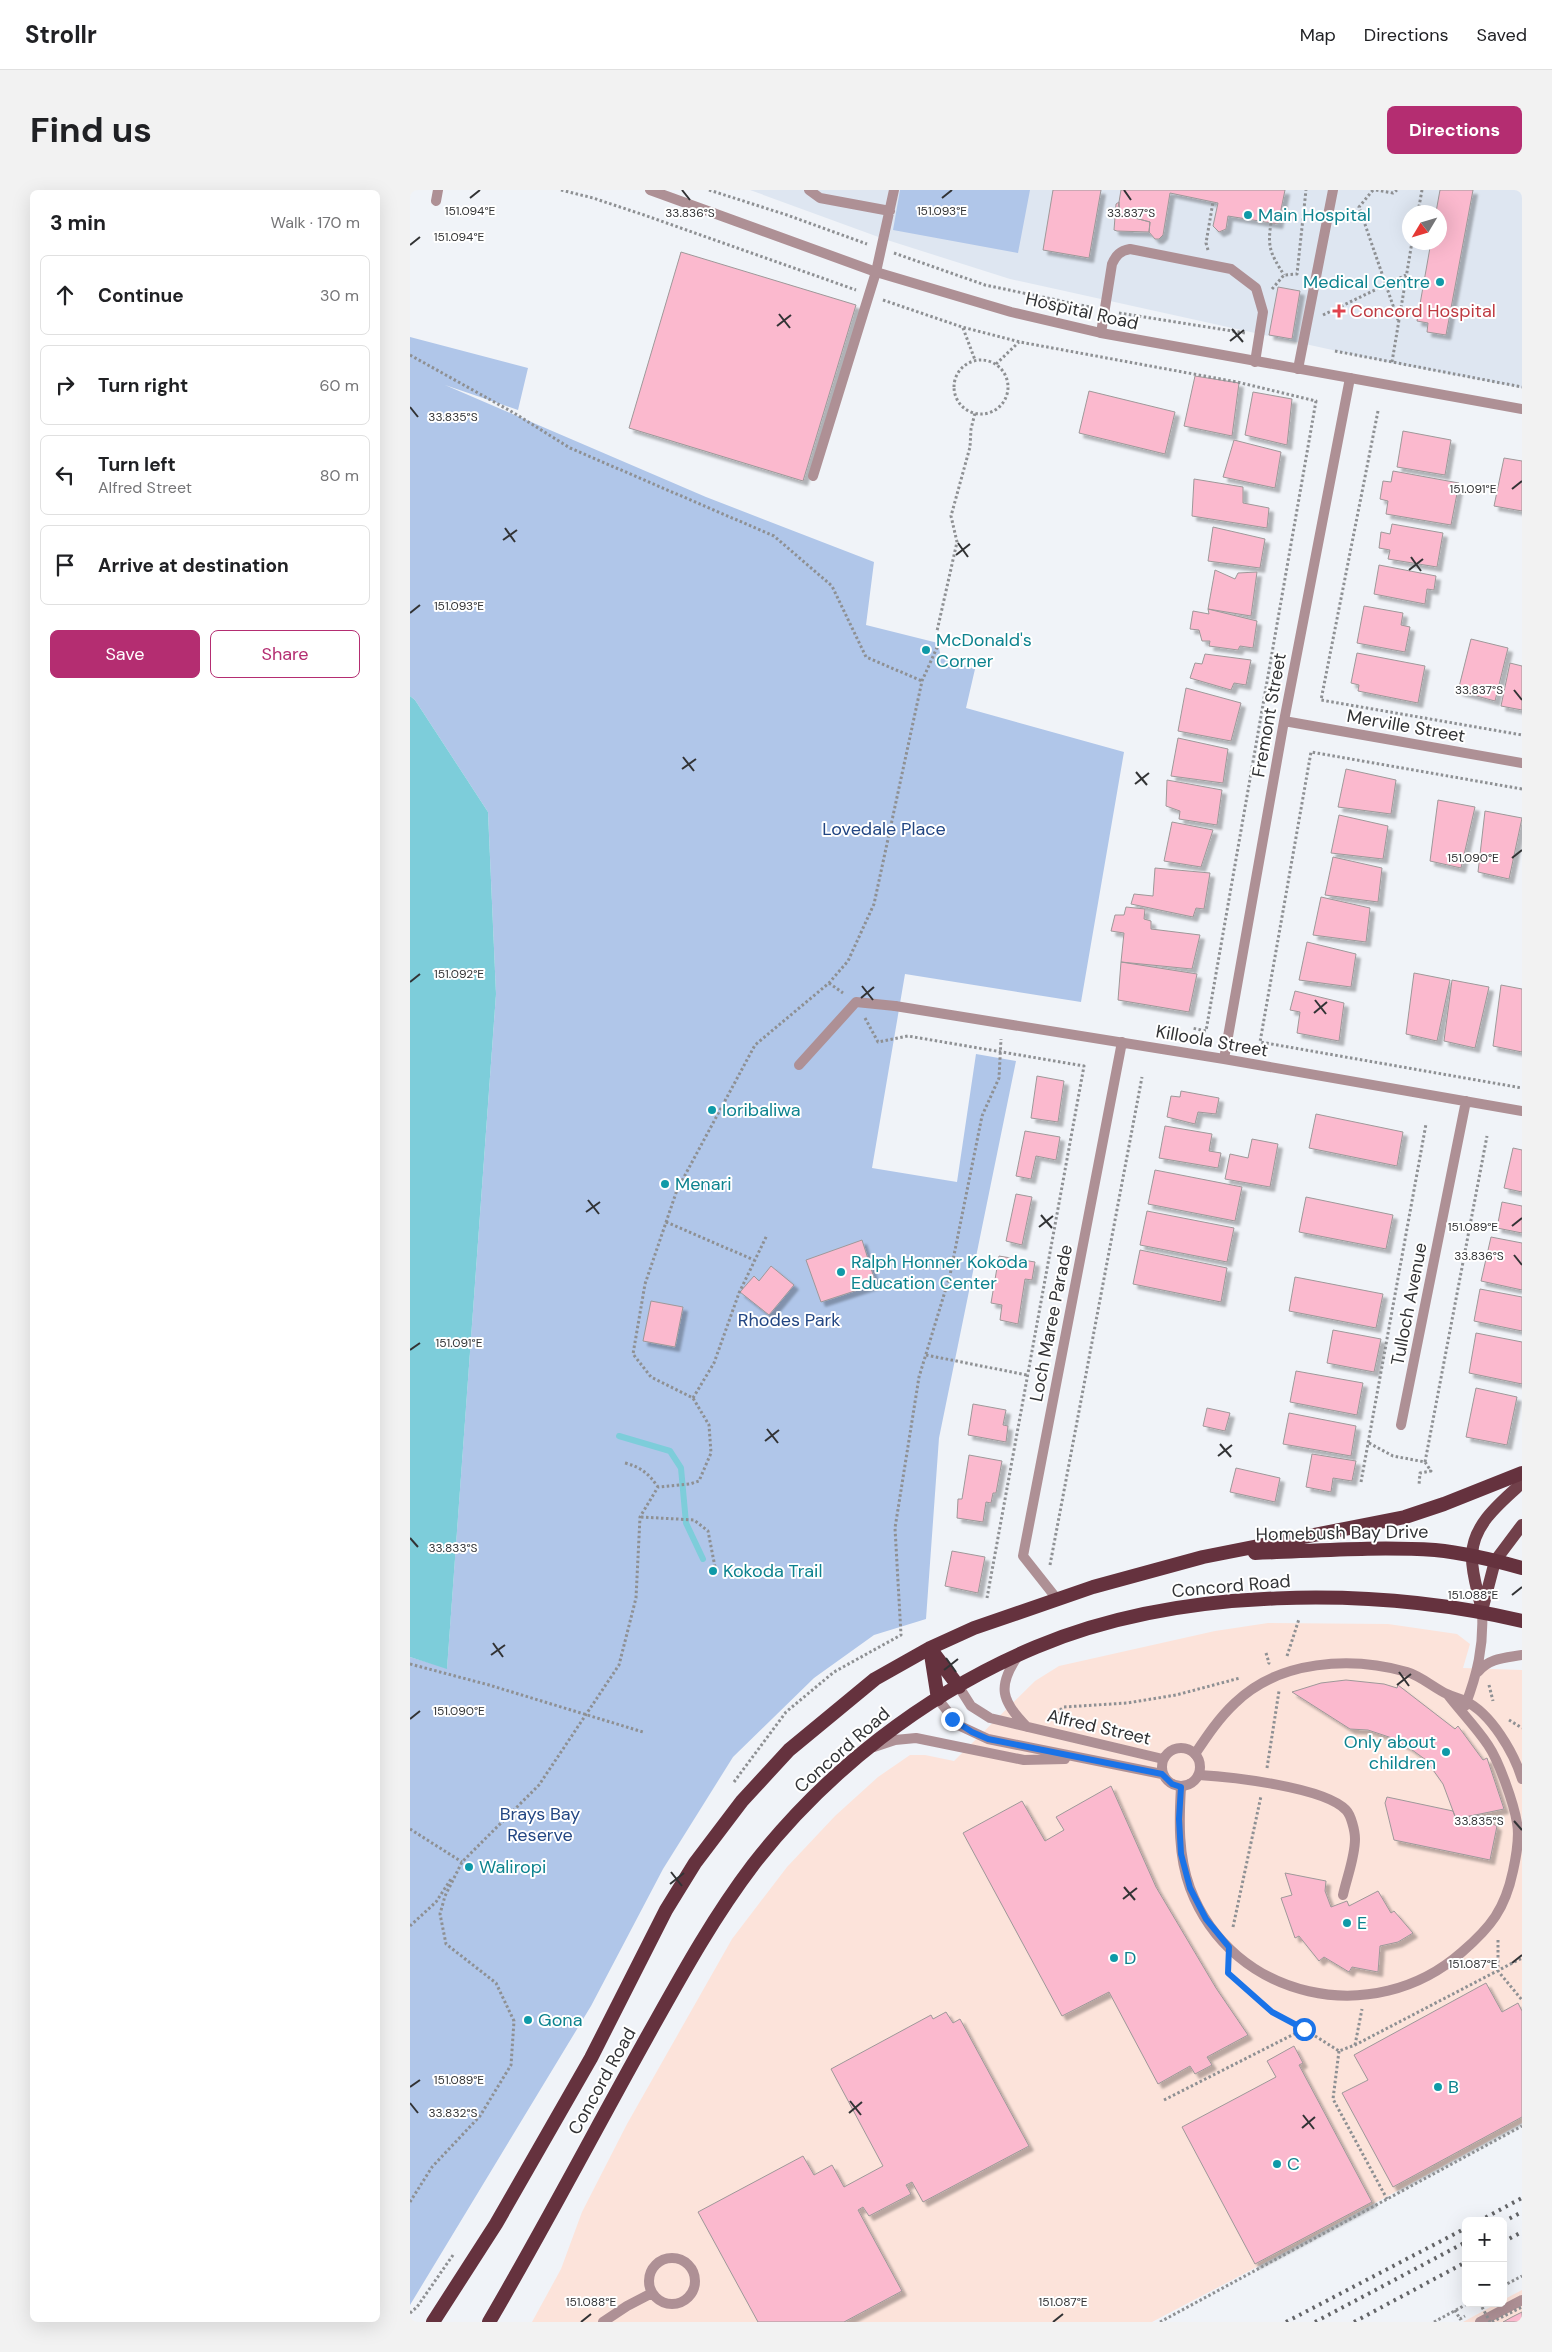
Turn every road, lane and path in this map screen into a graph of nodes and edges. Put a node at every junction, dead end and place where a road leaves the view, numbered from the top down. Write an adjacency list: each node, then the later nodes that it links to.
1 (438, 190): 12 (street)
2 (561, 190): 23 (path)
3 (650, 190): 18 (street, Hospital Road)
4 (709, 190): 16 (path)
5 (809, 190): 14 (street)
6 (894, 190): 14 (street)
7 (1306, 190): 19 (path)
8 (1333, 190): 38 (street)
9 (1374, 190): 10 (path); 21 (path)
10 (1397, 190)
11 (1422, 190): 13 (path)
12 (436, 201)
13 (1419, 205)
14 (890, 211): 16 (street)
15 (1271, 223): 19 (path)
16 (882, 249): 18 (street); 24 (path)
17 (1411, 250): 20 (path)
18 (876, 272): 23 (street); 29 (street, Hospital Road)
19 (1284, 275): 22 (path)
20 (1406, 275): 21 (path); 27 (path)
21 (1386, 284): 26 (path); 27 (path)
22 (1270, 291)
23 (869, 295): 28 (path); 44 (street)
24 (1092, 307)
25 (1113, 312): 30 (path)
26 (1323, 315)
27 (1398, 320): 36 (path)
28 (962, 327): 31 (path); 34 (path)
29 (1101, 333): 35 (street, Hospital Road); 35 (street)
30 (1246, 333)
31 (1020, 342): 37 (path); 52 (path)
32 (1335, 351): 36 (path)
33 (410, 355): 45 (path)
34 (976, 360): 37 (path); 43 (path)
35 (1255, 362): 38 (street, Hospital Road)
36 (1392, 362): 40 (path)
37 (996, 364): 43 (path)
38 (1298, 369): 39 (street, Hospital Road)
39 (1350, 378): 41 (street, Hospital Road); 46 (street, Fremont Street)
40 (1522, 386)
41 (1522, 409)
42 (1378, 411): 47 (path)
43 (975, 413): 45 (path)
44 (813, 476)
45 (922, 681): 63 (path)
46 (1284, 722): 48 (street, Merville Street); 55 (street, Fremont Street)
47 (1522, 735)
48 (1522, 763)
49 (1522, 789): 58 (path)
50 (856, 1002): 51 (street, Killoola Street); 54 (path); 56 (street)
51 (1002, 1023): 53 (street, Killoola Street); 54 (path)
52 (1192, 1028)
53 (1122, 1042): 55 (street, Killoola Street); 87 (street, Loch Maree Parade)
54 (1001, 1051): 66 (path); 67 (path)
55 (1224, 1059): 59 (street, Killoola Street)
56 (799, 1065)
57 (1142, 1077): 84 (path)
58 (1522, 1088)
59 (1466, 1102): 60 (street, Killoola Street); 69 (street, Tulloch Avenue)
60 (1522, 1111)
61 (1426, 1124): 70 (path)
62 (1487, 1136): 71 (path)
63 (666, 1222): 65 (path); 68 (path)
64 (767, 1235): 65 (path)
65 (754, 1260): 68 (path)
66 (926, 1355): 67 (path); 91 (path)
67 (1028, 1375): 86 (path)
68 (693, 1398): 77 (path)
69 (1401, 1425)
70 (1369, 1442): 71 (path); 74 (path)
71 (1425, 1462): 76 (path)
72 (625, 1463): 77 (path)
73 (1522, 1473): 80 (highway)
74 (1362, 1482)
75 (1522, 1483): 81 (main road)
76 (1419, 1485)
77 (658, 1487): 78 (path)
78 (640, 1517): 83 (path); 111 (path)
79 (1522, 1525): 82 (main road)
80 (1222, 1554): 81 (highway, Homebush Bay Drive); 87 (highway, Concord Road)
81 (1471, 1555): 82 (highway, Homebush Bay Drive); 88 (main road)
82 (1495, 1561): 85 (highway, Homebush Bay Drive); 88 (main road)
83 (715, 1567)
84 (1049, 1568)
85 (1522, 1568)
86 (987, 1598)
87 (1058, 1599): 92 (highway, Concord Road)
88 (1482, 1612): 90 (highway); 94 (highway, Concord Road); 101 (street)
89 (1300, 1619): 96 (path)
90 (1522, 1621)
91 (901, 1635)
92 (930, 1648): 105 (highway); 107 (highway); 154 (highway, Concord Road)
93 (1266, 1653): 98 (path)
94 (1019, 1655): 105 (highway, Concord Road); 114 (street, Alfred Street)
95 (1522, 1655): 101 (street)
96 (1282, 1658)
97 (1276, 1660): 98 (path)
98 (1269, 1663): 100 (path); 103 (path)
99 (410, 1664): 111 (path)
100 (1263, 1666)
101 (1477, 1673): 108 (street)
102 (1243, 1677): 112 (path)
103 (1276, 1677): 106 (street); 118 (street); 124 (path)
104 (1488, 1681): 109 (path)
105 (959, 1686): 107 (highway, Concord Road); 114 (street, Alfred Street)
106 (1448, 1695): 108 (street); 110 (street)
107 (938, 1699): 117 (highway, Concord Road); 119 (street, Alfred Street)
108 (1467, 1702): 110 (street); 123 (street)
109 (1495, 1705)
110 (1462, 1714): 129 (street)
111 (588, 1715): 116 (path); 127 (path)
112 (1053, 1716)
113 (1508, 1719): 115 (path)
114 (1028, 1727): 120 (street, Alfred Street)
115 (1522, 1728)
116 (643, 1732)
117 (868, 1749): 119 (street, Alfred Street); 155 (highway, Concord Road)
118 (1195, 1754): 120 (street); 122 (street)
119 (1086, 1758): 121 (street, Alfred Street)
120 (1162, 1759): 121 (street)
121 (1162, 1774): 125 (street)
122 (1199, 1775): 124 (street); 125 (street)
123 (1522, 1779)
124 (1264, 1784): 128 (street); 133 (path)
125 (1181, 1787): 133 (street)
126 (410, 1829): 127 (path)
127 (462, 1862): 131 (path); 144 (path)
128 (1343, 1895)
129 (1498, 1916): 135 (path); 136 (street)
130 (410, 1920): 131 (path)
131 (414, 1923): 132 (path)
132 (410, 1926)
133 (1229, 1947): 136 (street); 138 (path)
134 (1522, 1958): 135 (path)
135 (1498, 1971): 137 (path); 139 (path)
136 (1365, 1996): 139 (path)
137 (1522, 2000)
138 (1304, 2029): 140 (path); 141 (path)
139 (1355, 2045): 140 (path)
140 (1339, 2052): 143 (path)
141 (1164, 2100)
142 (1522, 2126): 143 (path)
143 (1387, 2199): 157 (path)
144 (410, 2202)
145 (1522, 2276): 146 (path)
146 (1507, 2284)
147 (652, 2294): 147 (street); 156 (street)
148 (1522, 2300): 159 (street)
149 (1462, 2307): 152 (path)
150 (1522, 2307): 160 (path, bridge)
151 (1482, 2308): 160 (path, bridge)
152 (1456, 2310): 153 (path); 158 (path)
153 (1465, 2316)
154 (433, 2322)
155 (488, 2322)
156 (603, 2322)
157 (1160, 2322)
158 (1434, 2322)
159 (1480, 2322)
160 (1491, 2322)

